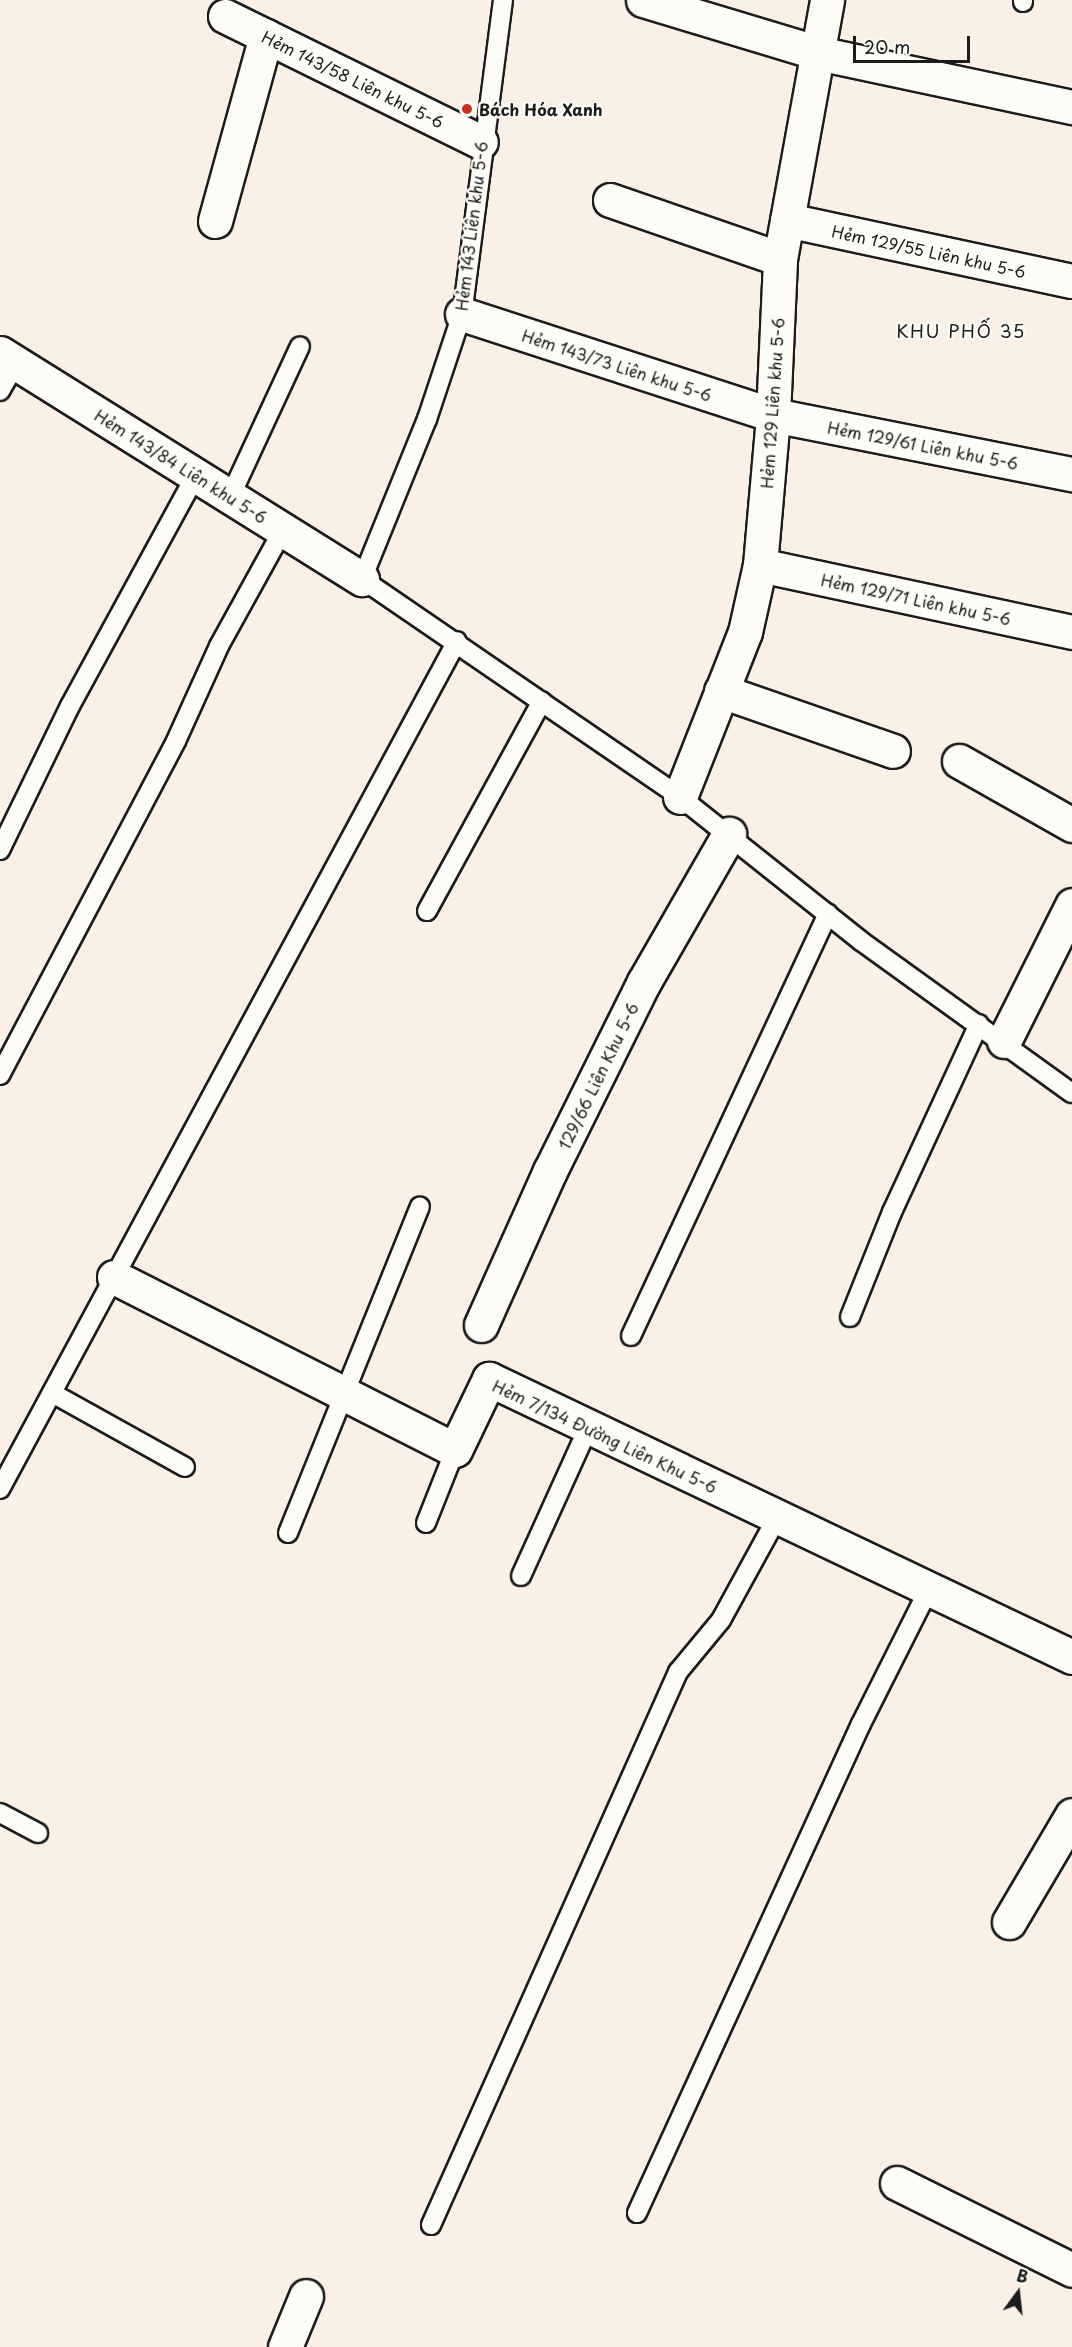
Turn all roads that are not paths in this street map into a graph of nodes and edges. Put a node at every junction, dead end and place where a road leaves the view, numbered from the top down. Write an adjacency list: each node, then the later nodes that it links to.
1 (503, 0): 8 (lane, Hẻm 143 Liên khu 5-6)
2 (643, 0): 6 (street)
3 (827, 0): 6 (street, Hẻm 129 Liên khu 5-6)
4 (225, 16): 5 (street, Hẻm 143/58 Liên khu 5-6)
5 (267, 36): 8 (street, Hẻm 143/58 Liên khu 5-6); 11 (street)
6 (818, 53): 7 (street); 10 (street, Hẻm 129 Liên khu 5-6)
7 (1072, 107)
8 (481, 142): 14 (lane, Hẻm 143 Liên khu 5-6)
9 (610, 200): 12 (street)
10 (787, 220): 12 (street, Hẻm 129 Liên khu 5-6); 13 (street, Hẻm 129/55 Liên khu 5-6)
11 (215, 221)
12 (780, 259): 18 (street, Hẻm 129 Liên khu 5-6)
13 (1072, 281)
14 (462, 314): 18 (street, Hẻm 143/73 Liên khu 5-6); 24 (lane, Hẻm 143 Liên khu 5-6)
15 (300, 346): 21 (lane)
16 (8, 358): 17 (lane); 20 (street, Hẻm 143/84 Liên khu 5-6)
17 (0, 391)
18 (773, 415): 19 (street, Hẻm 129/61 Liên khu 5-6); 23 (street, Hẻm 129 Liên khu 5-6)
19 (1072, 474)
20 (196, 475): 21 (street, Hẻm 143/84 Liên khu 5-6); 34 (lane)
21 (230, 497): 22 (street, Hẻm 143/84 Liên khu 5-6)
22 (284, 530): 24 (street, Hẻm 143/84 Liên khu 5-6); 39 (lane)
23 (759, 565): 25 (street, Hẻm 129/71 Liên khu 5-6); 27 (street, Hẻm 129 Liên khu 5-6)
24 (362, 579): 26 (lane)
25 (1072, 632)
26 (457, 641): 28 (lane); 42 (lane)
27 (720, 691): 29 (street); 31 (street, Hẻm 129 Liên khu 5-6)
28 (542, 701): 31 (lane); 36 (lane)
29 (893, 751)
30 (960, 761): 32 (street)
31 (680, 797): 33 (lane)
32 (1072, 825)
33 (729, 834): 37 (lane); 44 (street, 129/66 Liên Khu 5-6)
34 (0, 849)
35 (1072, 906): 38 (street)
36 (427, 911)
37 (828, 914): 38 (lane); 45 (lane)
38 (991, 1033): 40 (lane); 43 (lane)
39 (0, 1076)
40 (1072, 1094)
41 (420, 1207): 47 (lane)
42 (114, 1277): 46 (lane); 47 (street)
43 (850, 1317)
44 (481, 1325)
45 (631, 1336)
46 (52, 1393): 50 (lane); 51 (lane)
47 (342, 1393): 49 (street); 54 (lane)
48 (589, 1426): 49 (street, Hẻm 7/134 Đường Liên Khu 5-6); 52 (street, Hẻm 7/134 Đường Liên Khu 5-6); 55 (lane)
49 (455, 1450): 53 (lane)
50 (185, 1467)
51 (0, 1489)
52 (778, 1516): 56 (street, Hẻm 7/134 Đường Liên Khu 5-6); 64 (lane)
53 (426, 1522)
54 (288, 1533)
55 (521, 1576)
56 (929, 1589): 57 (street, Hẻm 7/134 Đường Liên Khu 5-6); 63 (lane)
57 (1072, 1657)
58 (0, 1813): 60 (lane)
59 (1072, 1815): 61 (street)
60 (38, 1833)
61 (1009, 1922)
62 (897, 2183): 65 (street)
63 (637, 2213)
64 (431, 2225)
65 (1072, 2270)
66 (306, 2296): 67 (street)
67 (285, 2347)

